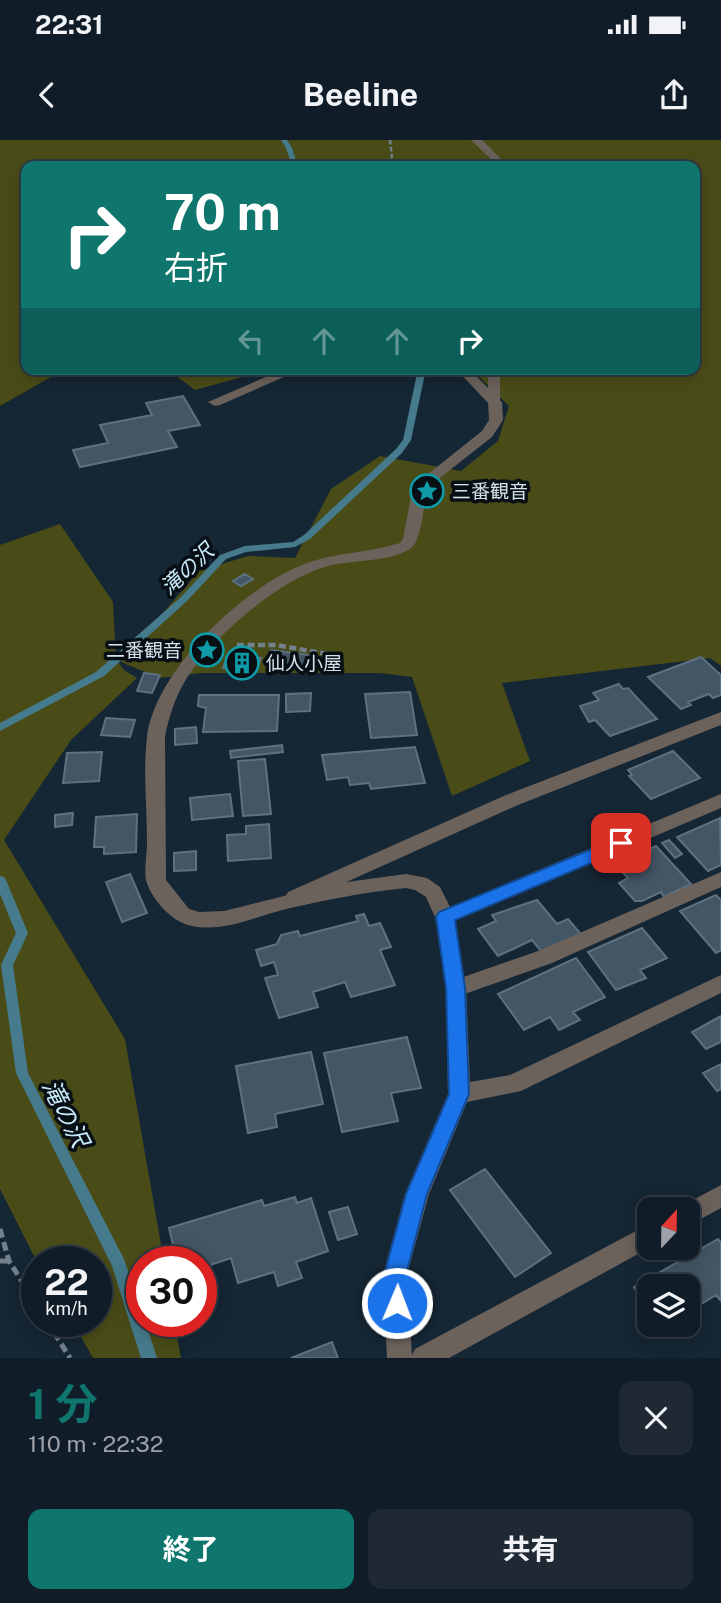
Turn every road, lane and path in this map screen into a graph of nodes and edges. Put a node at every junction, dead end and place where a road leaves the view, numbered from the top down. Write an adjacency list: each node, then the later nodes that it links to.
1 (390, 140): 3 (path)
2 (476, 140): 4 (street)
3 (394, 161)
4 (498, 161)
5 (281, 375): 8 (street)
6 (468, 375): 9 (street)
7 (494, 375): 9 (street)
8 (215, 402)
9 (495, 402): 10 (street)
10 (213, 634): 11 (path); 15 (street)
11 (333, 655)
12 (721, 718): 15 (street)
13 (721, 801): 16 (street)
14 (721, 879): 18 (street)
15 (286, 902): 16 (street)
16 (445, 917): 18 (street)
17 (721, 983): 19 (street)
18 (456, 988): 19 (street)
19 (459, 1094): 29 (street)
20 (721, 1196): 21 (street)
21 (700, 1207)
22 (0, 1230): 25 (path)
23 (637, 1243): 30 (street)
24 (0, 1261): 25 (path)
25 (9, 1261): 26 (path)
26 (21, 1280)
27 (57, 1337): 28 (path)
28 (70, 1358)
29 (400, 1358)
30 (424, 1358)

